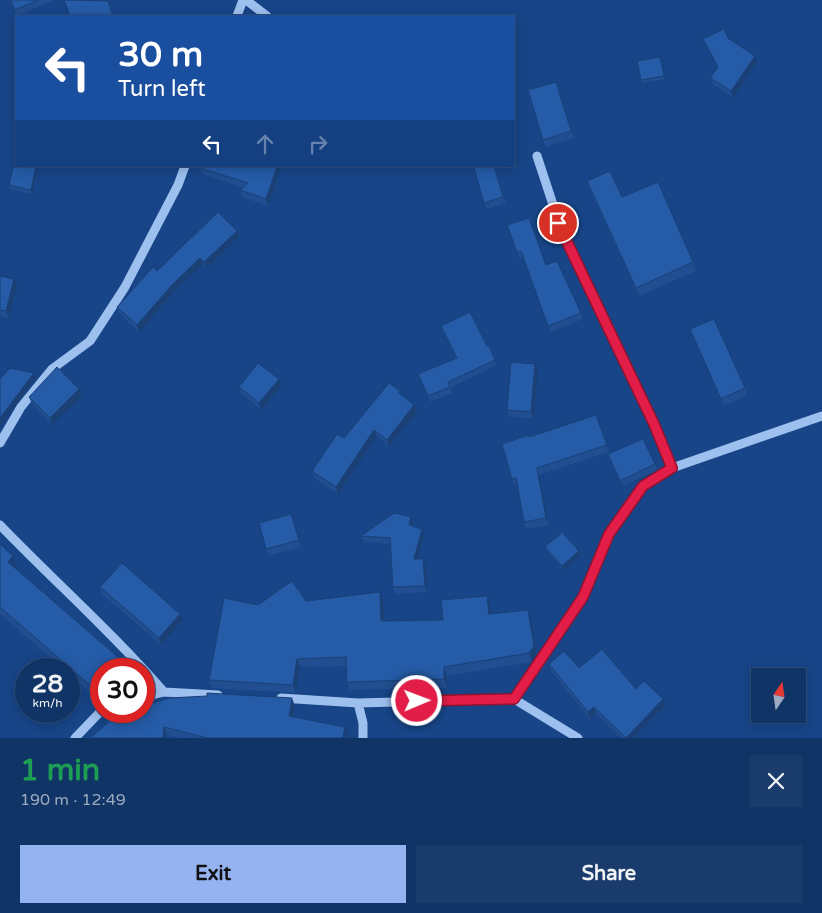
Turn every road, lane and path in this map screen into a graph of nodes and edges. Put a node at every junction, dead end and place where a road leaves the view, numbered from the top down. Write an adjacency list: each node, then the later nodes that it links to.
1 (245, 0): 2 (street); 3 (street)
2 (238, 15)
3 (266, 15)
4 (537, 156): 8 (street)
5 (185, 167): 7 (street)
6 (822, 416): 8 (street)
7 (0, 443)
8 (672, 468): 14 (street)
9 (0, 525): 10 (street)
10 (164, 692): 11 (street); 12 (street)
11 (155, 694)
12 (232, 696)
13 (271, 698): 15 (street)
14 (514, 699): 15 (street); 19 (street)
15 (358, 703): 18 (street)
16 (90, 722): 17 (street)
17 (74, 738)
18 (363, 738)
19 (578, 738)

